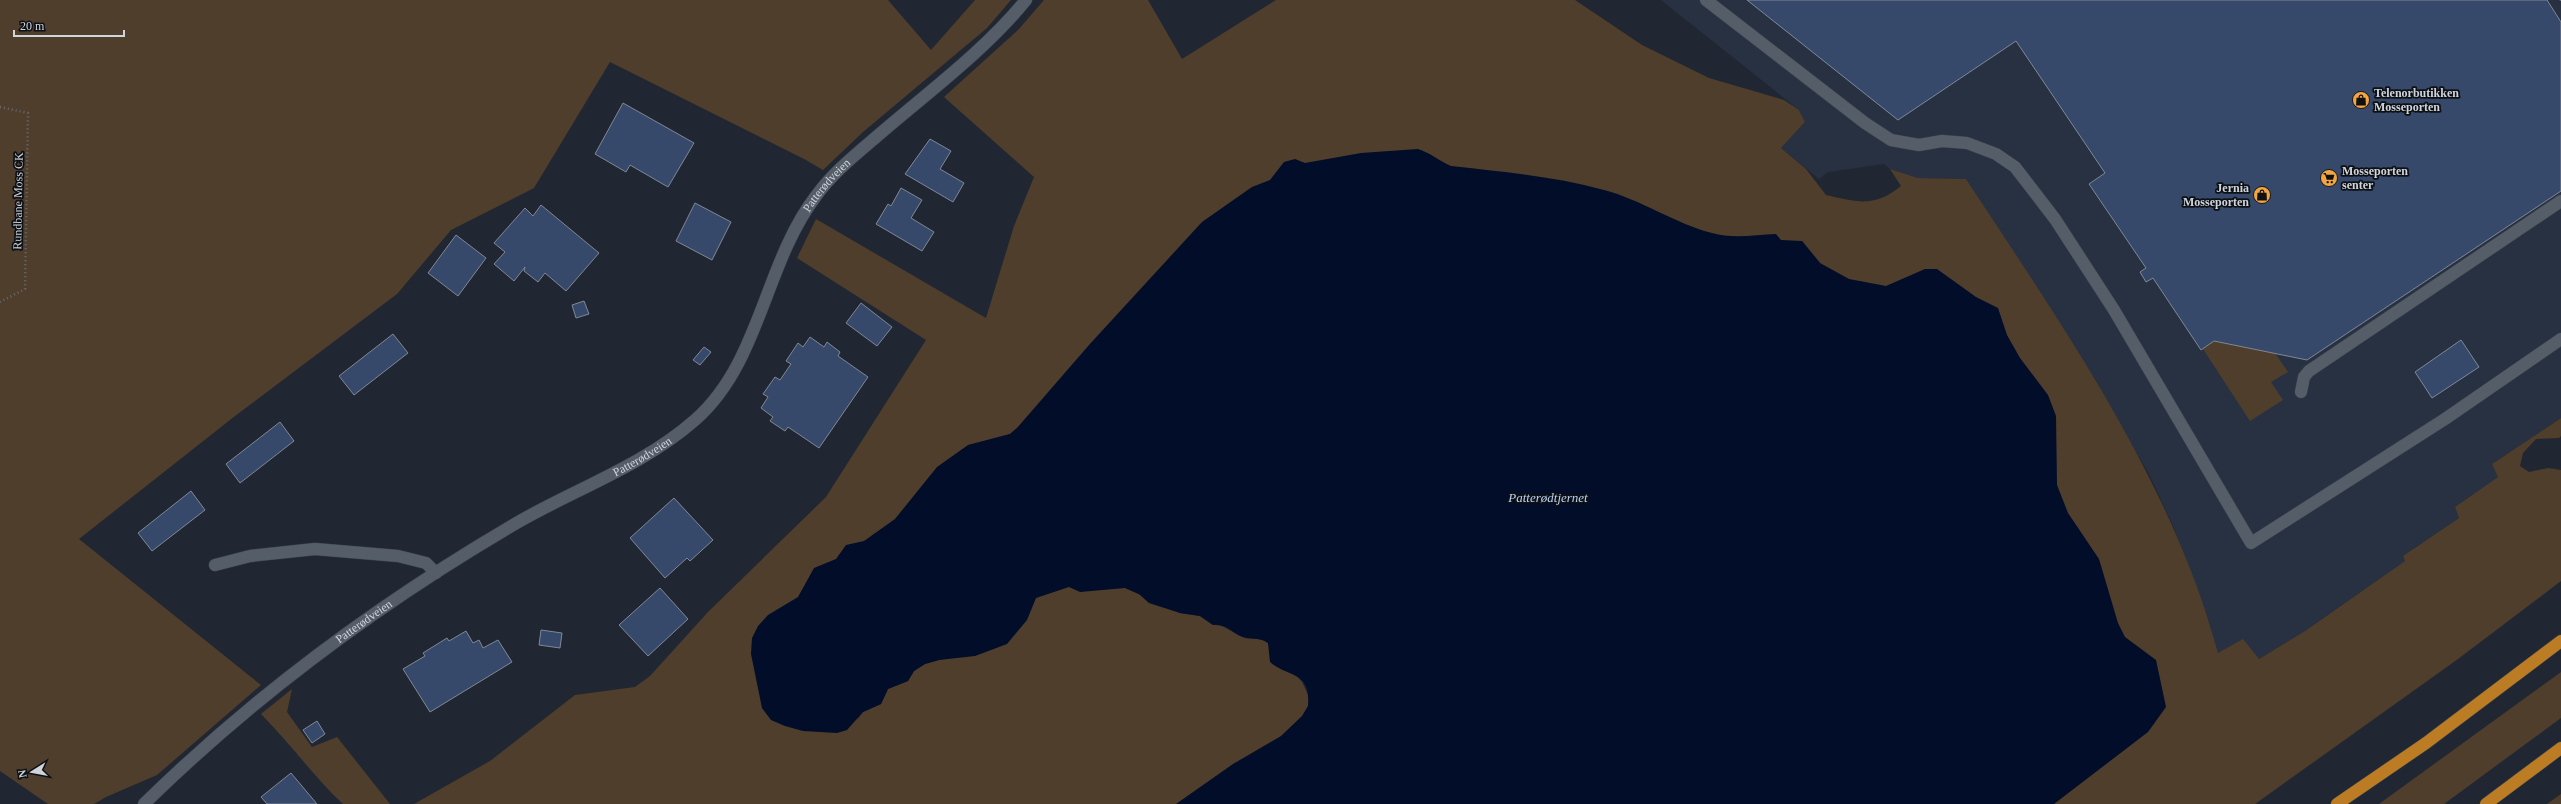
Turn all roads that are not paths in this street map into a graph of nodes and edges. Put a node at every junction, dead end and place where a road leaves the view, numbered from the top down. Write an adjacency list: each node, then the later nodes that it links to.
1 (1026, 0): 7 (street, Patterødveien)
2 (1706, 0): 4 (street)
3 (2561, 201): 5 (street)
4 (2561, 339)
5 (2301, 392)
6 (215, 565): 7 (street)
7 (436, 573): 10 (street, Patterødveien)
8 (2561, 641): 11 (highway)
9 (2561, 748): 12 (highway)
10 (144, 804)
11 (2337, 804)
12 (2486, 804)

